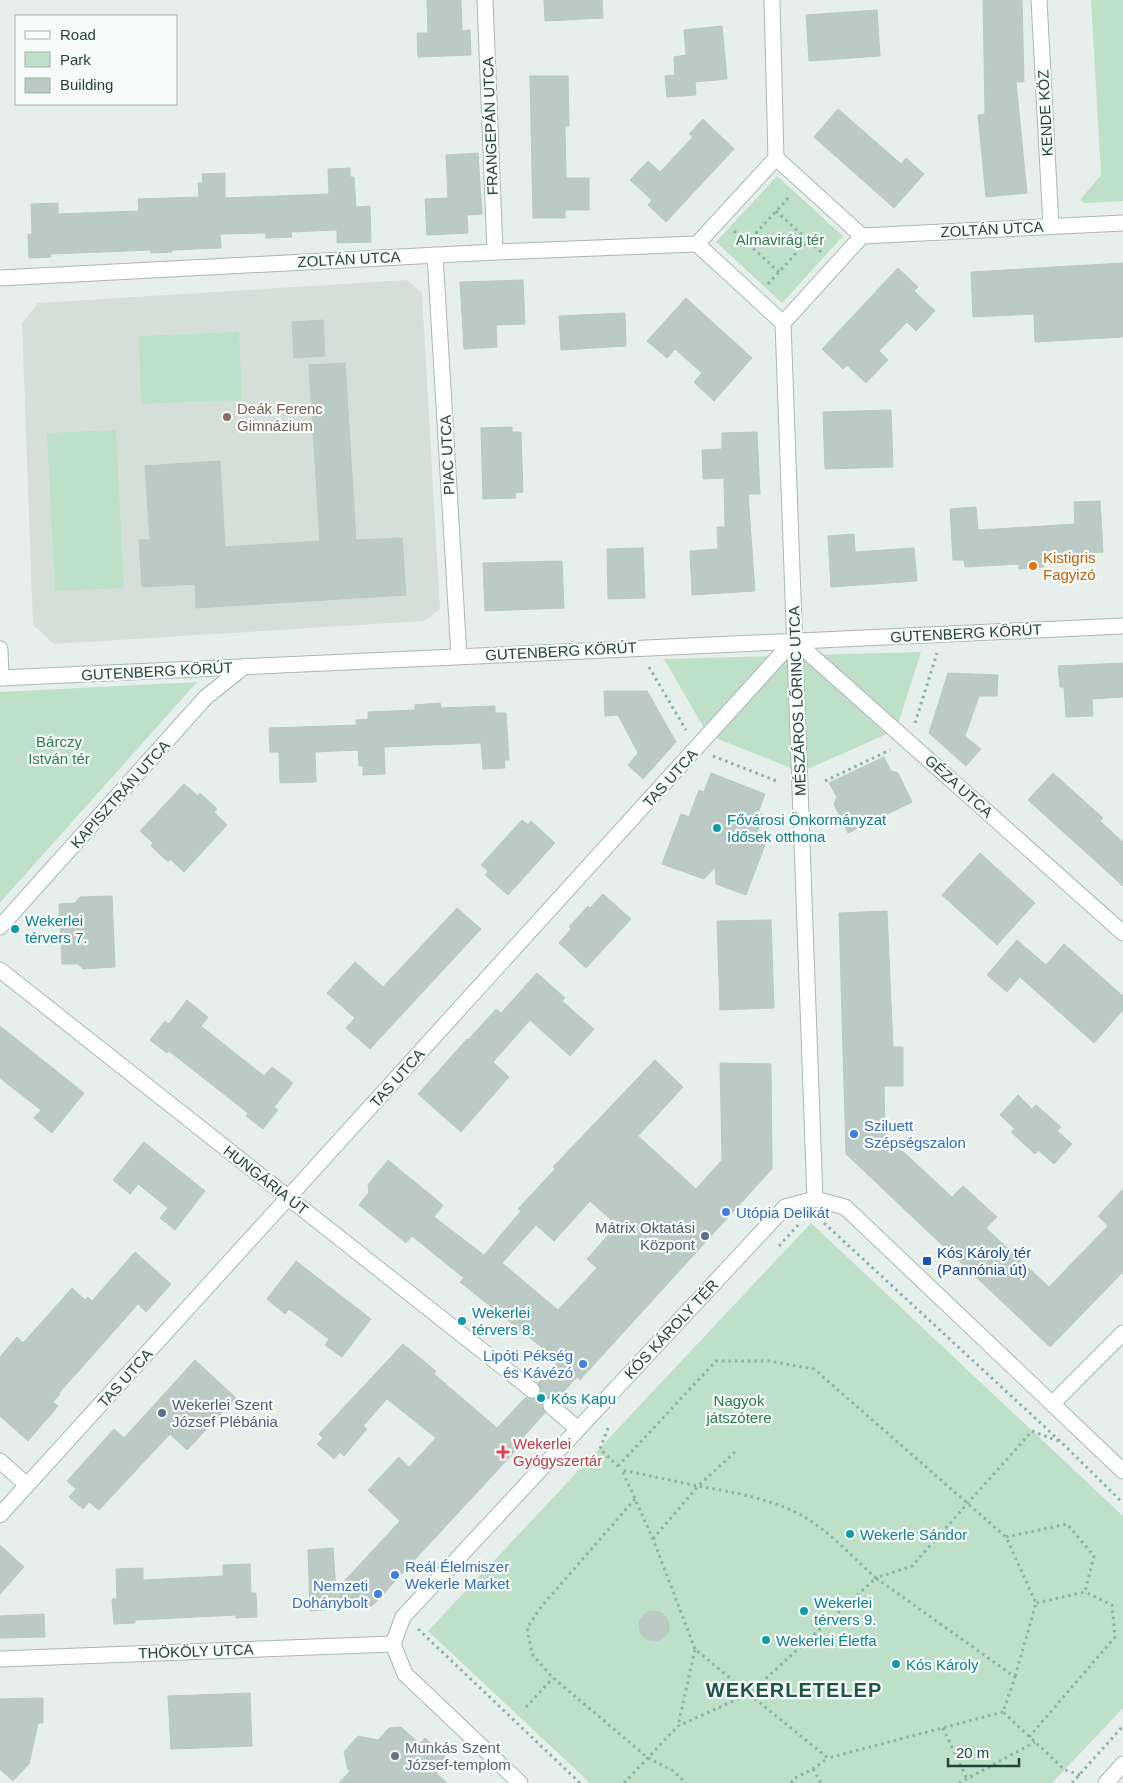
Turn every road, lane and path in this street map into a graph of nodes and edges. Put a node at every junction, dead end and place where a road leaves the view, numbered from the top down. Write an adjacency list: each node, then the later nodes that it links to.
1 (485, 0): 14 (street, FRANGEPÁN UTCA)
2 (772, 0): 4 (street)
3 (1039, 0): 9 (street, KENDE KÖZ)
4 (776, 158): 5 (street); 7 (street)
5 (803, 182): 6 (path); 10 (street)
6 (776, 211): 11 (path); 12 (path)
7 (720, 219): 12 (path); 13 (street)
8 (1123, 222): 9 (street, ZOLTÁN UTCA)
9 (1052, 226): 10 (street, ZOLTÁN UTCA)
10 (862, 236): 16 (street)
11 (808, 240): 16 (path); 17 (path)
12 (747, 243): 17 (path)
13 (697, 244): 14 (street, ZOLTÁN UTCA); 19 (street)
14 (495, 252): 15 (street, ZOLTÁN UTCA)
15 (435, 255): 18 (street, ZOLTÁN UTCA); 25 (street, PIAC UTCA)
16 (835, 265): 20 (street)
17 (778, 272): 19 (path)
18 (0, 278)
19 (756, 298): 20 (street)
20 (783, 322): 22 (street, MÉSZÁROS LŐRINC UTCA)
21 (1123, 626): 22 (street, GUTENBERG KÖRÚT)
22 (794, 640): 23 (street, GUTENBERG KÖRÚT); 36 (street, GÉZA UTCA); 38 (street, TAS UTCA); 39 (street, MÉSZÁROS LŐRINC UTCA)
23 (636, 648): 25 (street, GUTENBERG KÖRÚT); 30 (path)
24 (0, 649): 28 (street)
25 (459, 656): 27 (street, GUTENBERG KÖRÚT)
26 (934, 661): 29 (path)
27 (245, 666): 28 (street, GUTENBERG KÖRÚT); 35 (street, KAPISZTRÁN UTCA)
28 (0, 678)
29 (914, 726)
30 (689, 735)
31 (898, 746): 33 (path)
32 (710, 755): 34 (path)
33 (825, 781)
34 (779, 782)
35 (0, 927)
36 (1123, 933)
37 (0, 970): 38 (street, HUNGÁRIA ÚT)
38 (288, 1198): 44 (street, HUNGÁRIA ÚT); 55 (street, TAS UTCA)
39 (815, 1199): 45 (street, KÓS KÁROLY TÉR); 48 (street, KÓS KÁROLY TÉR)
40 (805, 1218): 42 (path)
41 (820, 1218): 49 (path)
42 (778, 1247)
43 (1123, 1333): 45 (street)
44 (532, 1390)
45 (1052, 1404): 54 (street, KÓS KÁROLY TÉR)
46 (551, 1406): 48 (street)
47 (609, 1426): 52 (path)
48 (578, 1429): 67 (street, KÓS KÁROLY TÉR)
49 (1061, 1442): 58 (path); 59 (path)
50 (735, 1452): 56 (path)
51 (0, 1461): 55 (street)
52 (618, 1466): 53 (path); 58 (path)
53 (622, 1470): 56 (path); 57 (path)
54 (1123, 1471)
55 (27, 1485): 60 (street, TAS UTCA)
56 (698, 1486): 62 (path); 63 (path)
57 (635, 1499): 62 (path); 71 (path)
58 (966, 1503): 61 (path); 63 (path)
59 (1123, 1503)
60 (0, 1515)
61 (1006, 1537): 64 (path); 65 (path)
62 (653, 1539): 68 (path)
63 (876, 1578): 70 (path); 72 (path)
64 (1085, 1592): 65 (path); 78 (path)
65 (1036, 1603): 70 (path)
66 (418, 1628): 87 (path)
67 (393, 1644): 69 (street, THÖKÖLY UTCA); 86 (street)
68 (695, 1650): 72 (path); 75 (path)
69 (0, 1659)
70 (1015, 1677): 74 (path)
71 (553, 1678): 73 (path); 80 (path)
72 (749, 1694): 75 (path); 81 (path)
73 (526, 1707)
74 (1003, 1712): 77 (path); 78 (path)
75 (678, 1726): 80 (path)
76 (1123, 1726): 84 (path)
77 (943, 1728): 81 (path); 85 (path)
78 (1029, 1737): 79 (path)
79 (1035, 1742): 84 (path); 85 (path)
80 (648, 1758): 88 (path); 89 (path)
81 (828, 1758): 83 (path)
82 (1123, 1764): 94 (street)
83 (813, 1770): 90 (path); 91 (path)
84 (1080, 1775): 93 (path)
85 (967, 1779): 92 (path)
86 (520, 1783)
87 (580, 1783)
88 (624, 1783)
89 (686, 1783)
90 (791, 1783)
91 (821, 1783)
92 (959, 1783)
93 (1072, 1783)
94 (1106, 1783)

